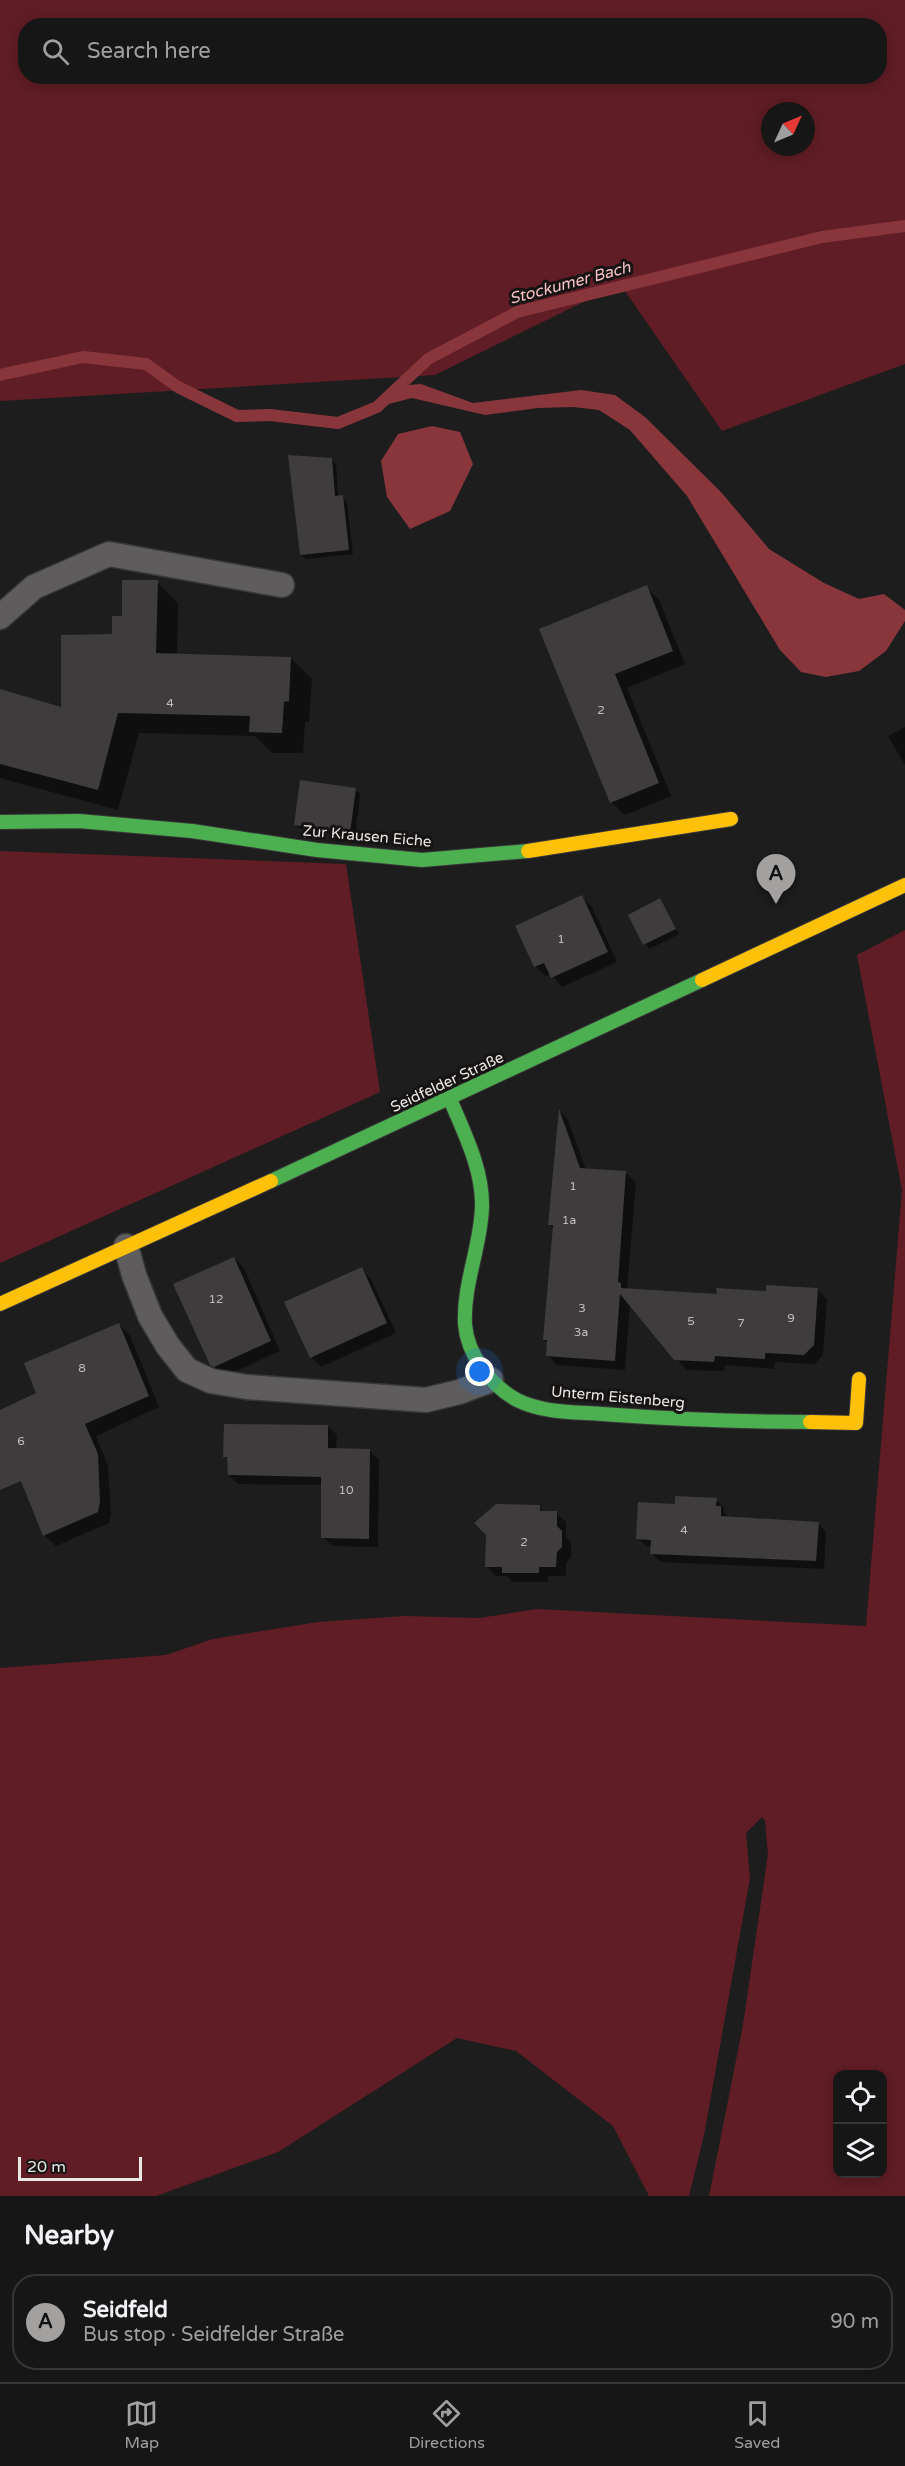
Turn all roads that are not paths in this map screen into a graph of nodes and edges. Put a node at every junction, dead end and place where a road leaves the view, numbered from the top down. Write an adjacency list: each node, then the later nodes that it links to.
1 (282, 585): 2 (lane)
2 (0, 617)
3 (731, 819): 4 (street, Zur Krausen Eiche)
4 (0, 822)
5 (905, 885): 6 (street, Seidfelder Straße)
6 (450, 1099): 7 (street, Seidfelder Straße); 10 (street, Unterm Eistenberg)
7 (126, 1246): 8 (street, Seidfelder Straße); 10 (lane)
8 (0, 1304)
9 (859, 1379): 10 (street, Unterm Eistenberg)
10 (491, 1380)

